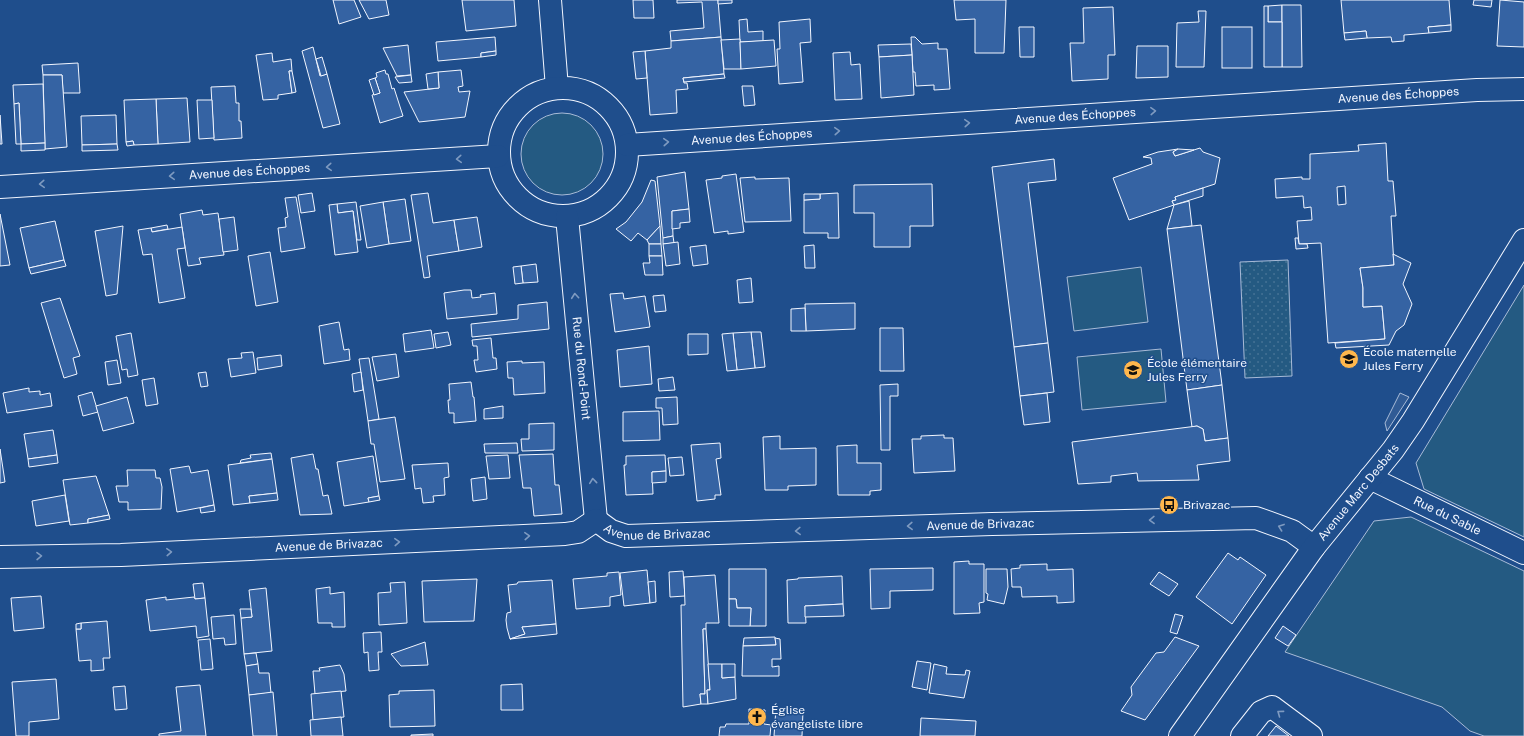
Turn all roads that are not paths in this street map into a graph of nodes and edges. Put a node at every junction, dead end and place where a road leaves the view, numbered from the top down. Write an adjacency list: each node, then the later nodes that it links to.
1 (550, 0): 2 (street)
2 (557, 88): 4 (street); 5 (street)
3 (1524, 89): 4 (street, Avenue des Échoppes, one-way to 3)
4 (627, 144): 7 (street)
5 (498, 156): 6 (street, Avenue des Échoppes, one-way to 6); 7 (street)
6 (0, 187)
7 (567, 217): 10 (street, Rue du Rond-Point, one-way to 7)
8 (1524, 240): 9 (street, Avenue Marc Desbats)
9 (1370, 478): 11 (street, Avenue Marc Desbats); 12 (street, Rue du Sable)
10 (596, 520): 11 (street, Avenue de Brivazac, one-way to 10); 13 (street, Avenue de Brivazac, one-way to 10)
11 (1314, 547): 14 (street, Avenue Marc Desbats)
12 (1524, 553)
13 (0, 557)
14 (1180, 736)
15 (1242, 736): 16 (street, one-way to 15)
16 (1311, 736)

